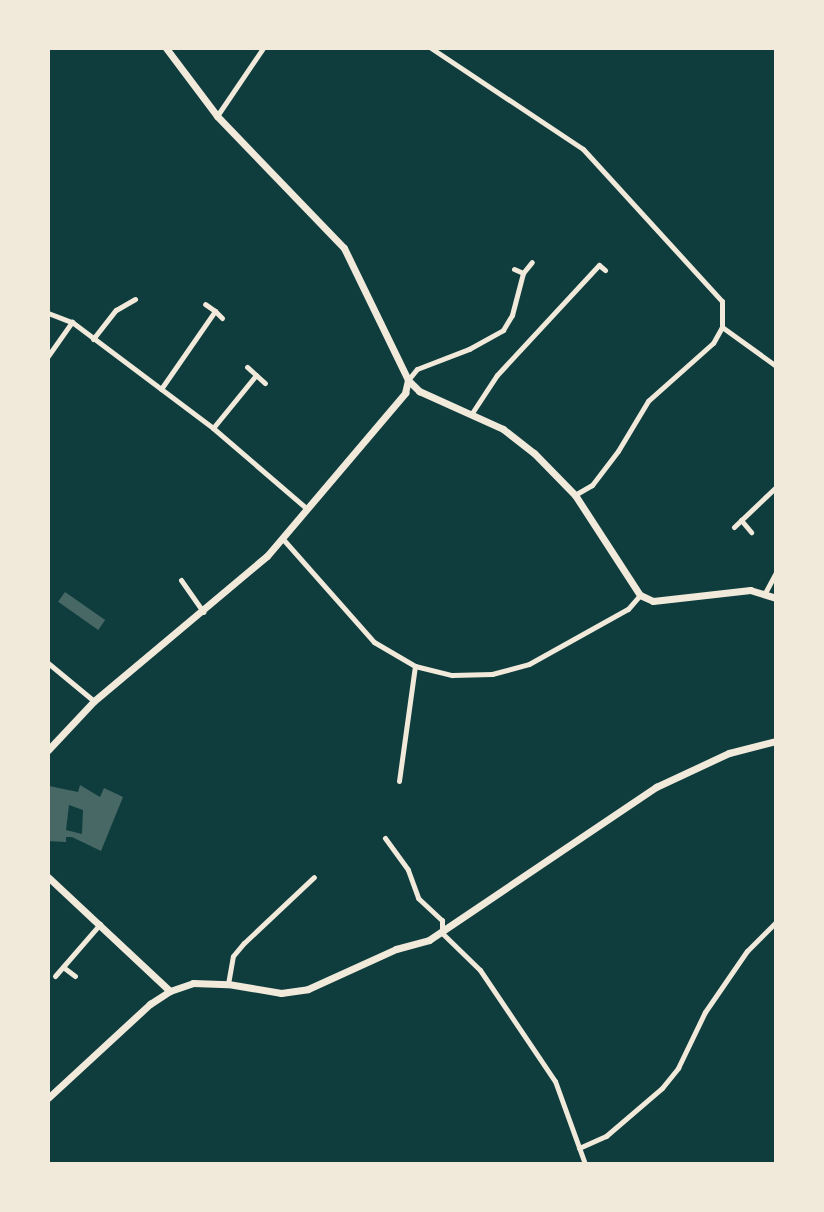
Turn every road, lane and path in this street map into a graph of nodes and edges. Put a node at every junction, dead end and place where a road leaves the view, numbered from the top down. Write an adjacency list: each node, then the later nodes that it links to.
1 (166, 48): 4 (street)
2 (263, 48): 4 (street)
3 (431, 48): 15 (street)
4 (217, 116): 21 (street)
5 (532, 262): 8 (street)
6 (514, 269): 8 (street)
7 (605, 270): 24 (street)
8 (523, 273): 21 (street)
9 (135, 299): 16 (street)
10 (205, 304): 11 (street)
11 (215, 311): 13 (street); 23 (street)
12 (48, 313): 14 (street)
13 (222, 318)
14 (72, 322): 16 (street); 17 (street)
15 (722, 327): 18 (street); 27 (street)
16 (93, 339): 23 (street)
17 (48, 356)
18 (776, 366)
19 (247, 367): 20 (street)
20 (256, 375): 22 (street); 25 (street)
21 (408, 380): 24 (street); 28 (street)
22 (265, 383)
23 (161, 389): 25 (street)
24 (472, 413): 27 (street)
25 (213, 428): 28 (street)
26 (776, 487): 29 (street)
27 (575, 495): 36 (street)
28 (306, 508): 32 (street)
29 (741, 520): 30 (street); 31 (street)
30 (734, 527)
31 (751, 532)
32 (282, 538): 38 (street); 40 (street)
33 (776, 572): 35 (street)
34 (181, 580): 38 (street)
35 (765, 593): 36 (street); 37 (street)
36 (640, 596): 40 (street)
37 (776, 598)
38 (203, 612): 41 (street)
39 (48, 663): 41 (street)
40 (415, 666): 44 (street)
41 (94, 701): 43 (street)
42 (776, 741): 50 (street)
43 (48, 750)
44 (399, 781)
45 (385, 838): 50 (street)
46 (48, 877): 49 (street)
47 (314, 877): 54 (street)
48 (776, 922): 57 (street)
49 (100, 924): 51 (street); 55 (street)
50 (442, 933): 54 (street); 57 (street)
51 (63, 967): 52 (street); 53 (street)
52 (55, 976)
53 (75, 976)
54 (228, 984): 55 (street)
55 (170, 991): 56 (street)
56 (48, 1098)
57 (579, 1148): 58 (street)
58 (585, 1164)

